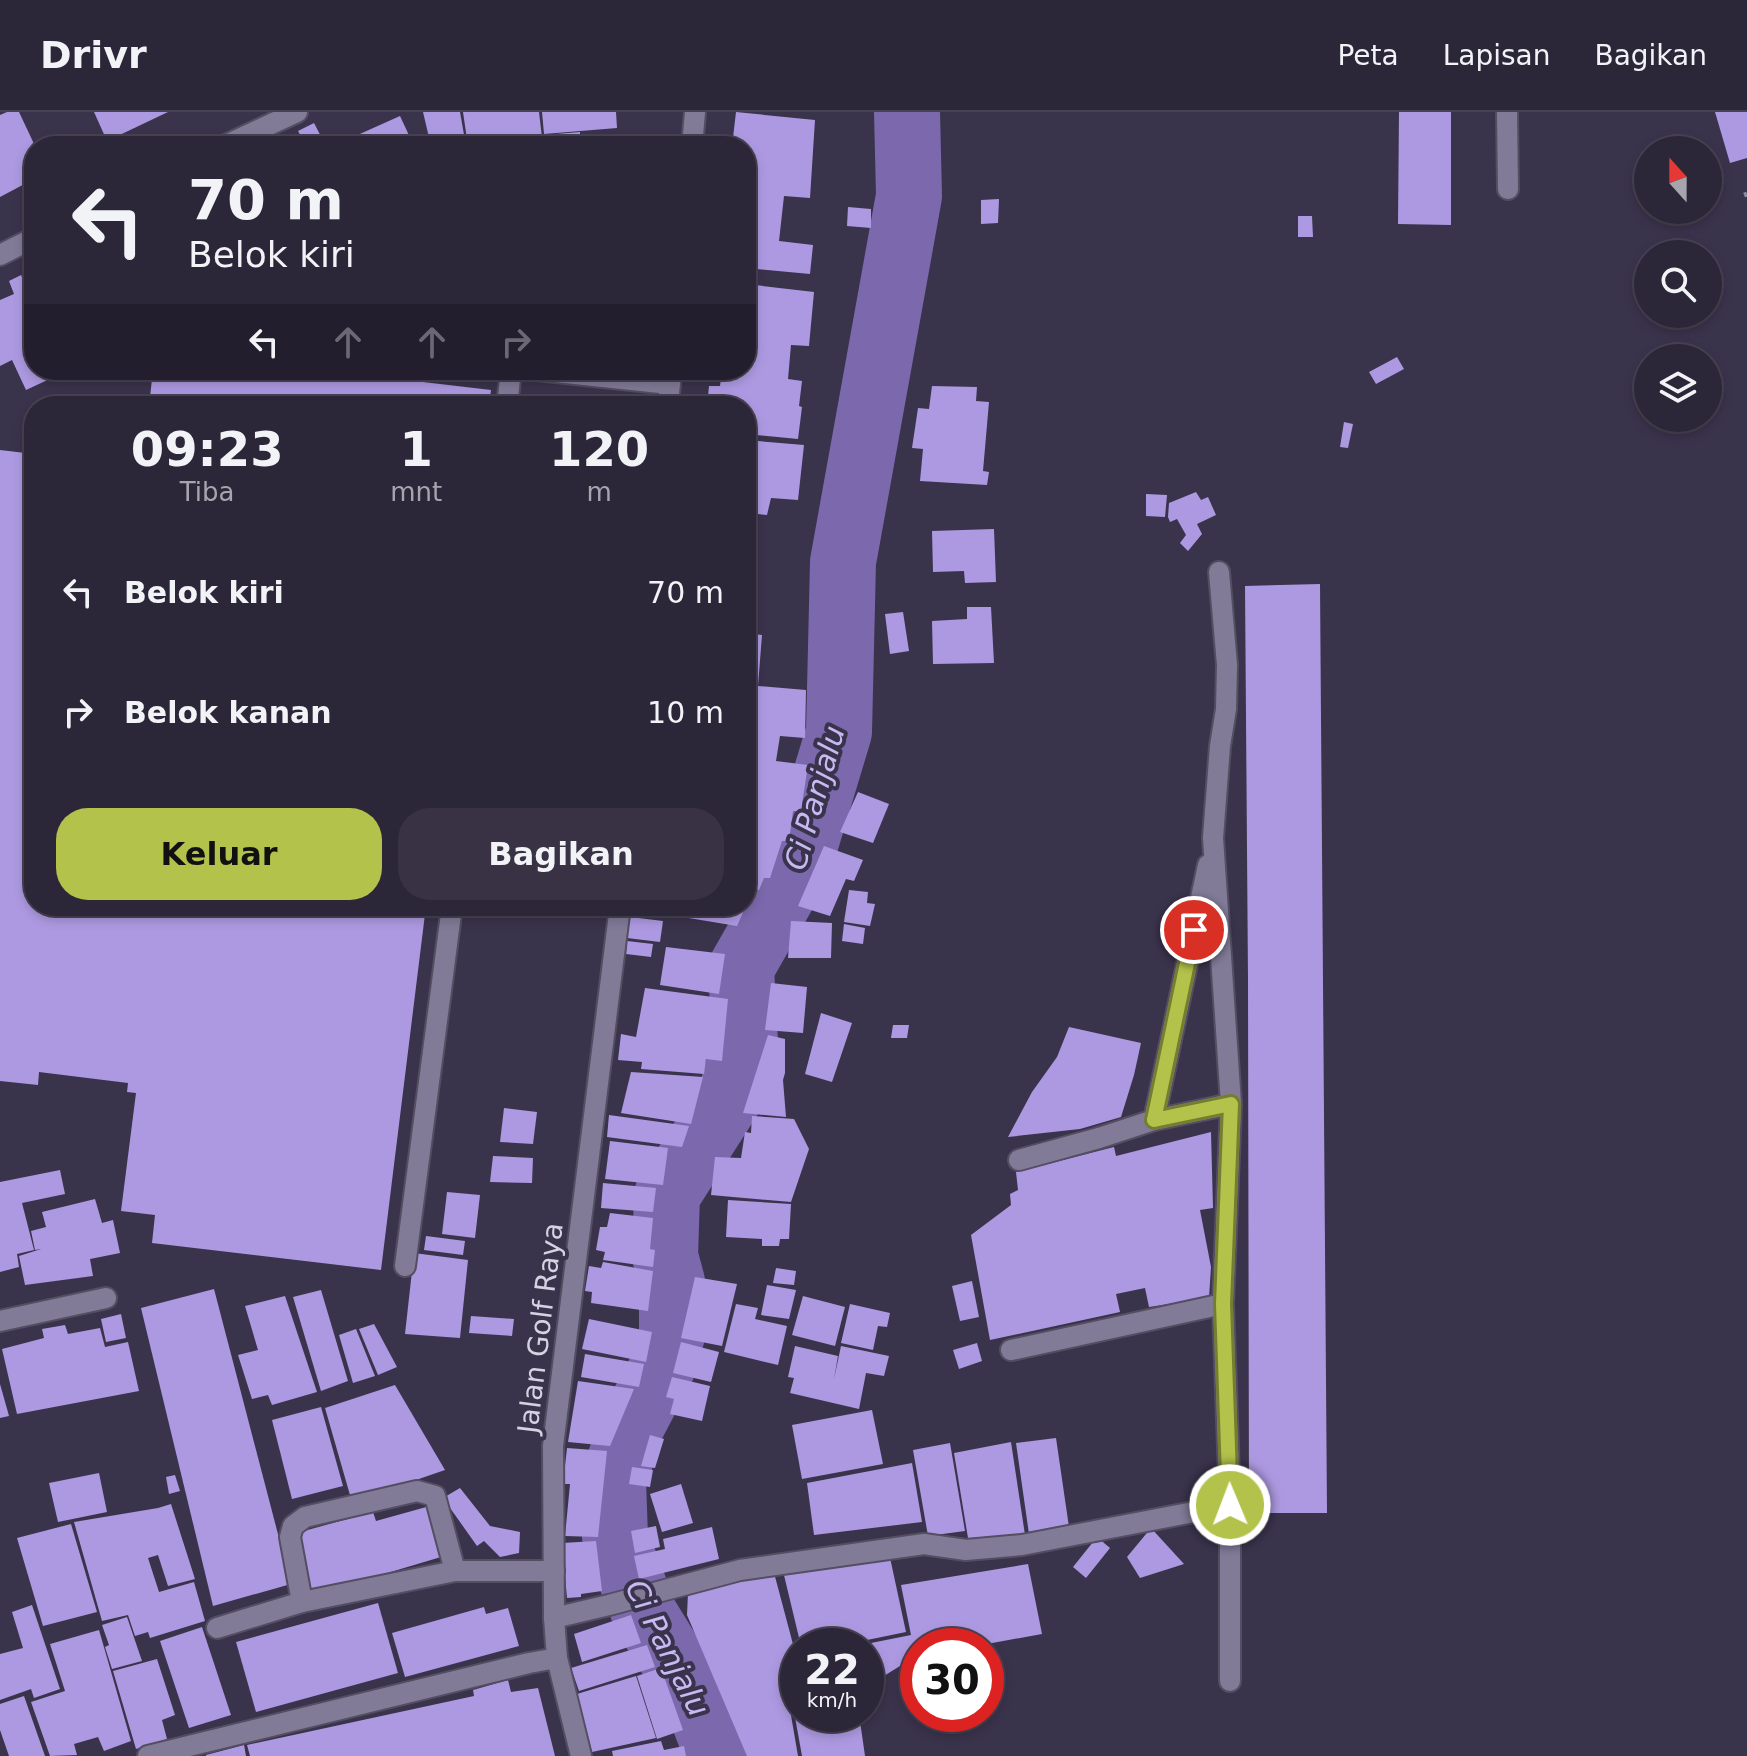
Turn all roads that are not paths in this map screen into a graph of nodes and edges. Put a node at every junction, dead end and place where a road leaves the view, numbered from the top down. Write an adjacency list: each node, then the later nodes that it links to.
1 (297, 112): 4 (street)
2 (695, 112): 5 (street)
3 (1507, 112): 6 (street)
4 (245, 136)
5 (693, 136)
6 (1508, 189)
7 (24, 243): 8 (street)
8 (0, 255)
9 (1219, 572): 10 (street)
10 (1213, 838): 13 (street); 14 (street)
11 (451, 916): 16 (street)
12 (619, 916): 23 (street, Jalan Golf Raya)
13 (1231, 1104): 14 (street); 18 (street)
14 (1154, 1120): 15 (street)
15 (1019, 1160)
16 (405, 1266)
17 (106, 1298): 19 (street)
18 (1223, 1304): 20 (street); 21 (street)
19 (0, 1321)
20 (1011, 1350)
21 (1230, 1505): 25 (street); 28 (street)
22 (455, 1571): 23 (street); 24 (street); 24 (street)
23 (554, 1571): 25 (street, Jalan Golf Raya)
24 (302, 1602): 26 (street)
25 (554, 1618): 27 (street, Jalan Golf Raya)
26 (217, 1628)
27 (557, 1658): 29 (street); 30 (street, Jalan Golf Raya)
28 (1230, 1681)
29 (148, 1756)
30 (581, 1756)

